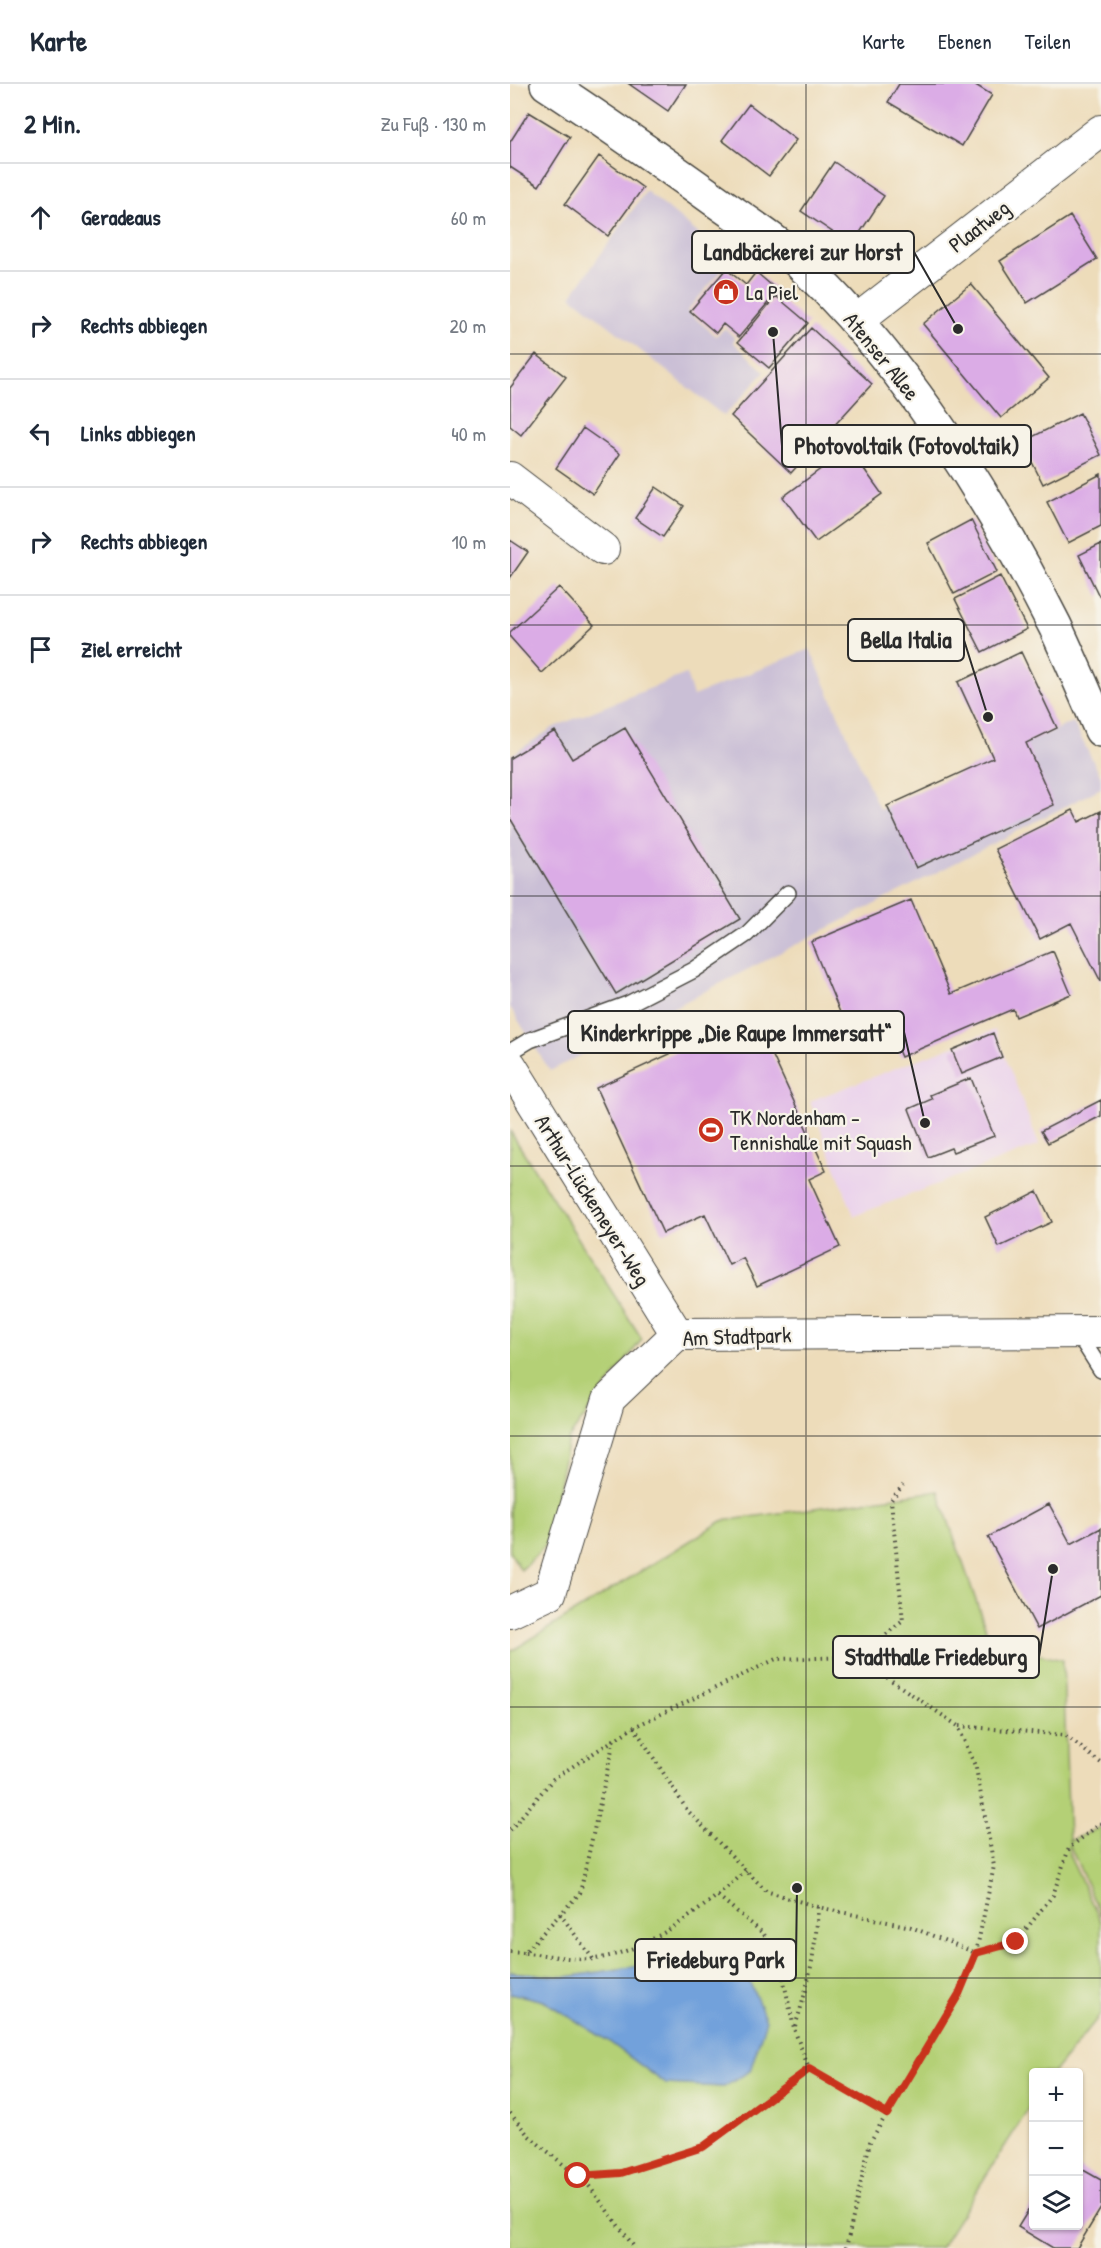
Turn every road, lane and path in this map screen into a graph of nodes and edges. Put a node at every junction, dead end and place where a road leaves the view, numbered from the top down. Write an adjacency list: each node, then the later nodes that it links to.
1 (547, 84): 3 (street, Atenser Allee)
2 (1101, 131): 3 (street, Plaatweg)
3 (856, 321): 6 (street, Atenser Allee)
4 (510, 478): 5 (street)
5 (603, 549)
6 (1101, 729)
7 (788, 893): 8 (lane)
8 (510, 1052)
9 (510, 1065): 11 (street, Arthur-Lückemeyer-Weg)
10 (1089, 1332): 11 (street, Am Stadtpark); 12 (lane)
11 (676, 1334): 14 (street, Am Stadtpark)
12 (1101, 1370)
13 (903, 1485): 15 (path)
14 (510, 1612)
15 (857, 1658): 16 (path); 17 (path)
16 (958, 1726): 19 (path); 28 (path)
17 (634, 1727): 18 (path); 22 (path)
18 (614, 1739): 21 (path); 25 (path)
19 (1101, 1763)
20 (1101, 1823): 28 (path)
21 (510, 1830)
22 (746, 1871): 23 (path); 24 (path)
23 (718, 1896): 29 (path); 30 (path)
24 (818, 1908): 28 (path); 30 (path)
25 (560, 1914): 27 (path); 29 (path)
26 (510, 1952): 27 (path)
27 (524, 1953): 29 (path)
28 (976, 1953): 33 (path)
29 (593, 1959)
30 (794, 2029): 31 (path)
31 (809, 2069): 33 (path); 34 (path)
32 (510, 2113): 34 (path)
33 (887, 2114): 36 (path)
34 (578, 2176): 35 (path)
35 (635, 2248)
36 (846, 2248)

